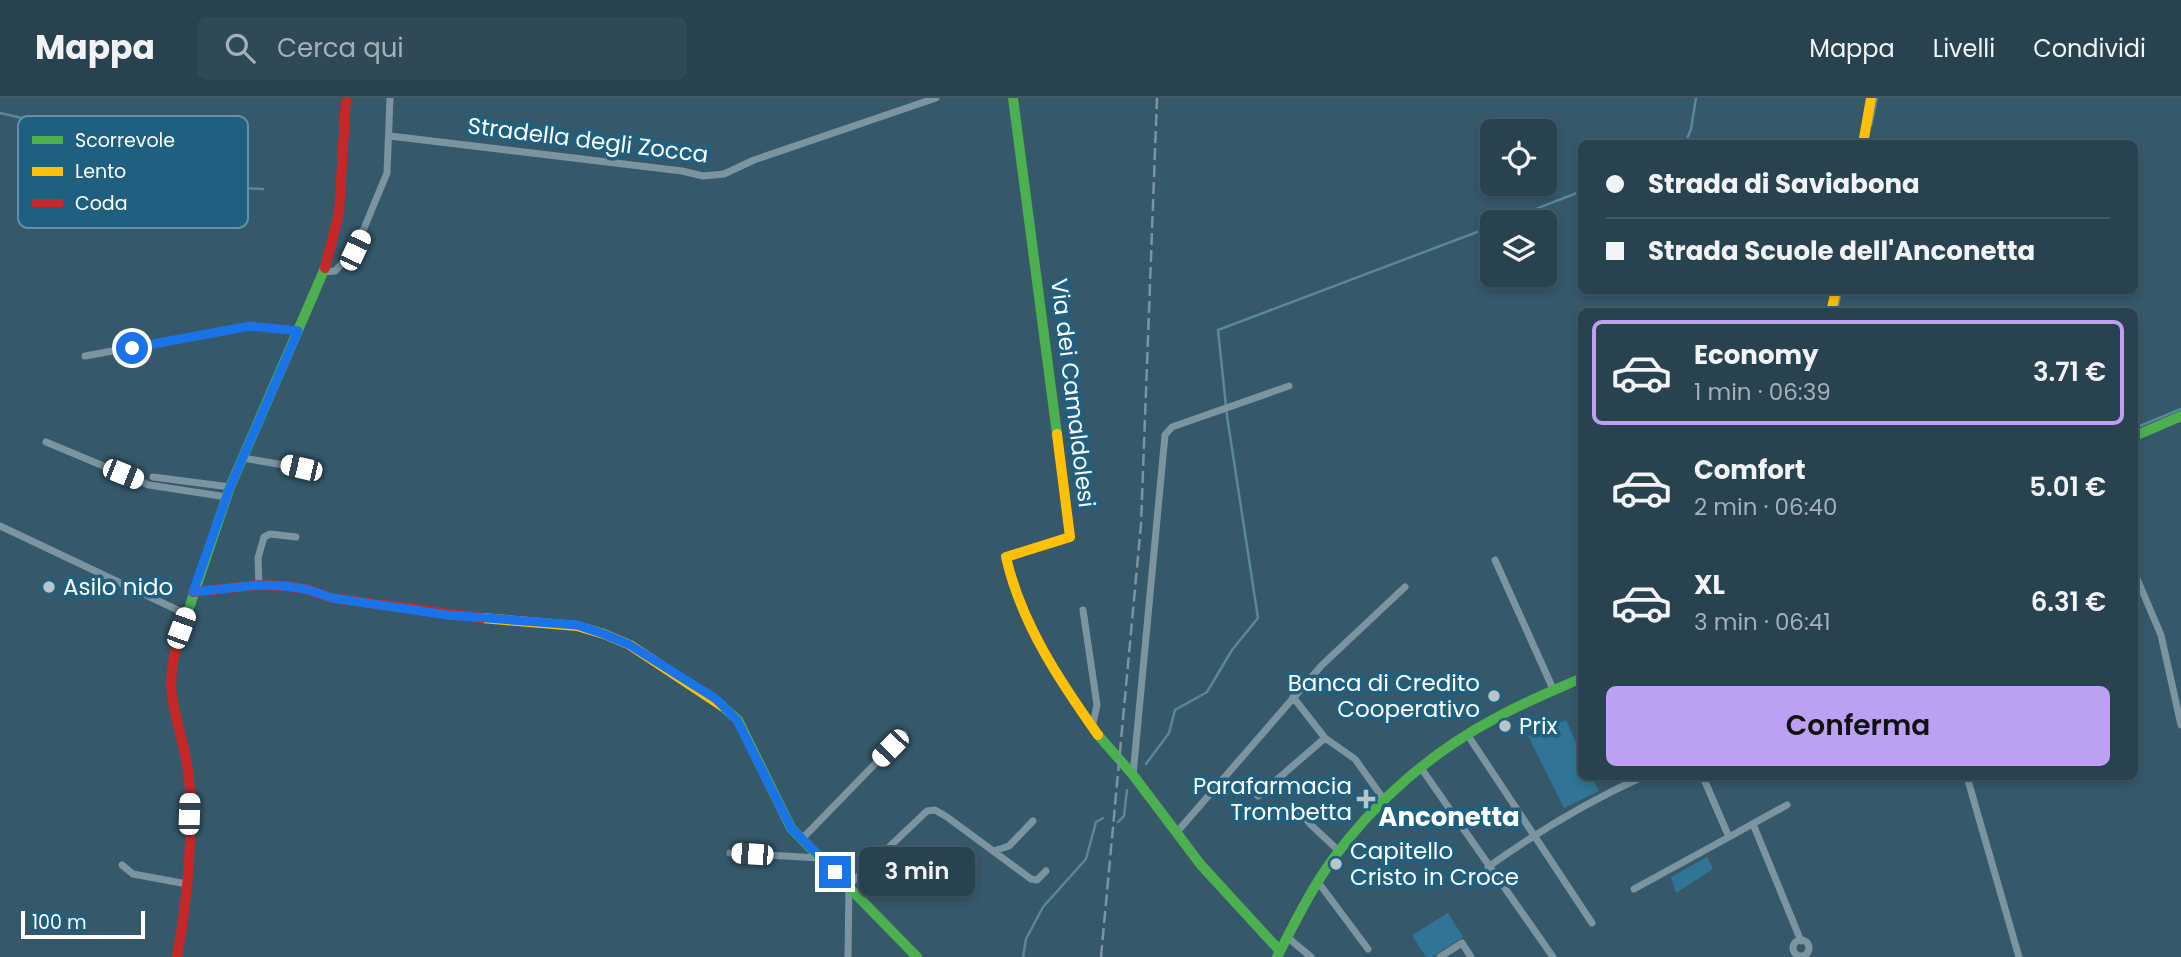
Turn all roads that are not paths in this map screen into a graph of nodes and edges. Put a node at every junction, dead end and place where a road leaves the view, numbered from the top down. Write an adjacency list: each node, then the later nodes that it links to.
1 (346, 98): 8 (street)
2 (390, 98): 6 (street)
3 (936, 98): 6 (street, Stradella degli Zocca)
4 (1013, 98): 32 (street, Via dei Camaldolesi)
5 (1871, 98): 7 (street)
6 (390, 136): 8 (street)
7 (1864, 140)
8 (324, 272): 9 (street)
9 (298, 331): 10 (street); 15 (street)
10 (85, 356)
11 (1289, 386): 37 (street)
12 (2181, 416): 13 (street)
13 (2138, 435)
14 (46, 442): 18 (street)
15 (243, 458): 16 (street); 18 (street)
16 (301, 468)
17 (153, 477): 18 (street)
18 (229, 492): 25 (street)
19 (0, 526): 27 (street)
20 (296, 537): 23 (street)
21 (1495, 560): 29 (street)
22 (2138, 581): 31 (street)
23 (259, 585): 25 (street); 50 (street)
24 (1405, 587): 30 (street)
25 (193, 592): 27 (street)
26 (1083, 610): 32 (street)
27 (186, 614): 59 (street)
28 (1578, 680): 29 (street)
29 (1554, 691): 34 (street)
30 (1293, 698): 35 (street); 47 (street)
31 (2181, 725)
32 (1092, 728): 37 (street, Via dei Camaldolesi)
33 (904, 734): 50 (street)
34 (1467, 734): 36 (street); 48 (street)
35 (1325, 738): 41 (street); 42 (street)
36 (1421, 768): 42 (street); 56 (street)
37 (1133, 775): 47 (street, Via dei Camaldolesi)
38 (1636, 780): 48 (street)
39 (1704, 780): 49 (street)
40 (1968, 780): 74 (street)
41 (1258, 796)
42 (1385, 800): 52 (street)
43 (1294, 804): 52 (street)
44 (1787, 804): 46 (street)
45 (1033, 821): 51 (street)
46 (1753, 824): 49 (street); 64 (street)
47 (1177, 832): 66 (street, Via dei Camaldolesi)
48 (1533, 835): 56 (street); 62 (street)
49 (1729, 837): 61 (street)
50 (801, 840): 54 (street)
51 (994, 851): 57 (street); 60 (street)
52 (1339, 851): 58 (street)
53 (730, 853): 54 (street)
54 (820, 858): 60 (street)
55 (122, 865): 59 (street)
56 (1488, 867): 73 (street)
57 (1046, 870)
58 (1318, 882): 63 (street); 65 (street)
59 (187, 884): 67 (street)
60 (849, 885): 68 (street); 69 (street)
61 (1634, 889)
62 (1592, 923)
63 (1287, 937): 66 (street); 70 (street)
64 (1801, 941)
65 (1367, 949)
66 (1278, 954)
67 (177, 957)
68 (848, 957)
69 (917, 957)
70 (1311, 957)
71 (1440, 957): 72 (street)
72 (1471, 957)
73 (1553, 957)
74 (2020, 957)

